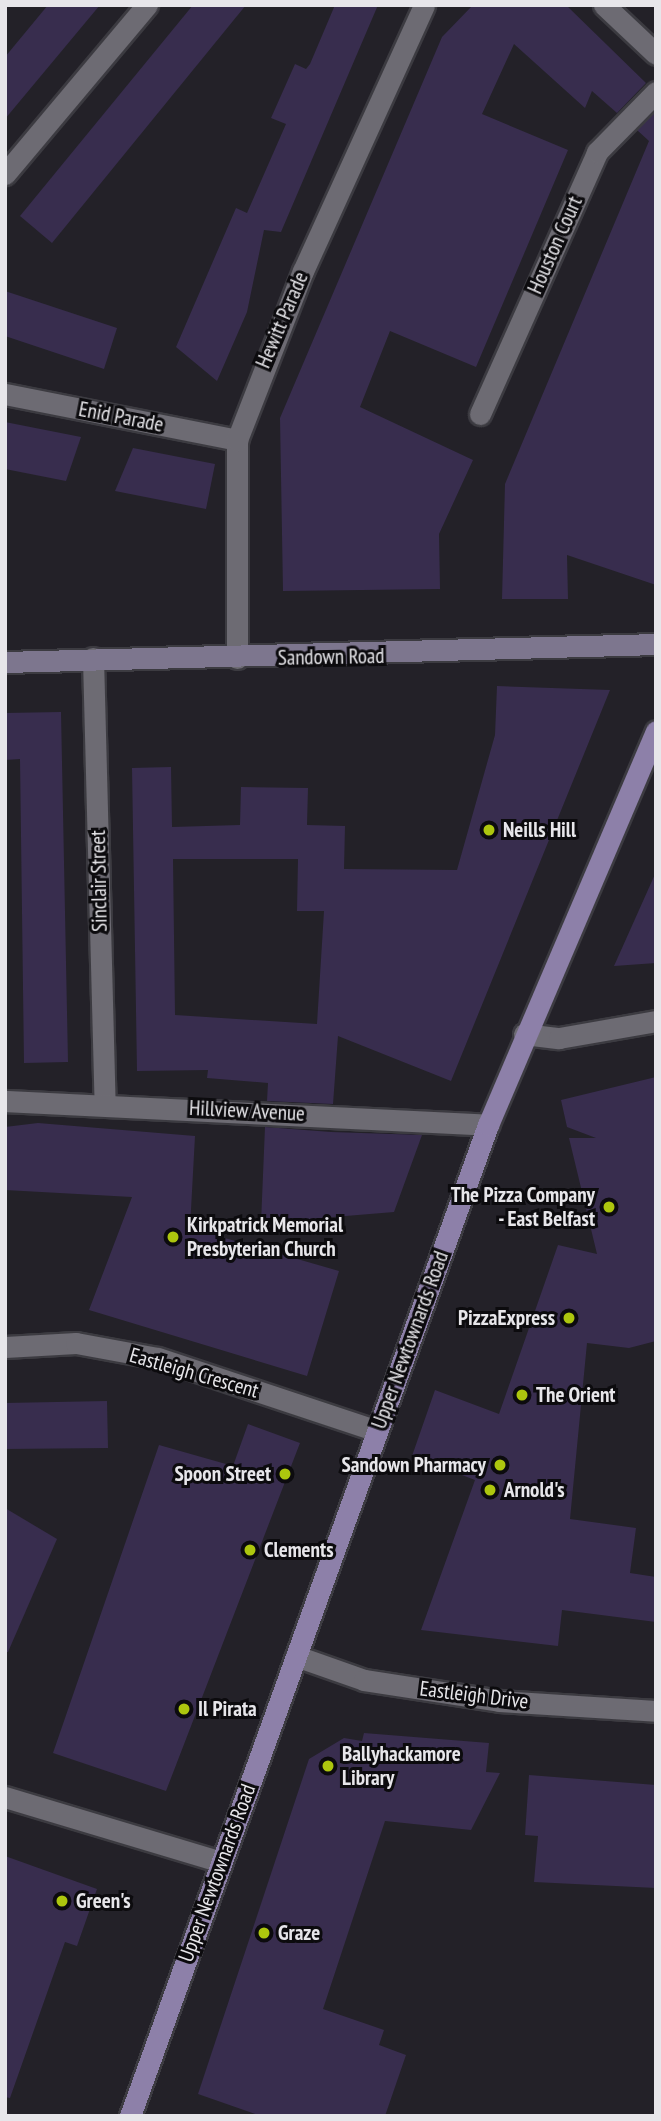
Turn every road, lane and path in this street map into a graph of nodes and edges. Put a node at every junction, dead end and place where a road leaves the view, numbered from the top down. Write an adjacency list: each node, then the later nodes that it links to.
1 (147, 5): 6 (street)
2 (424, 5): 9 (street, Hewitt Parade)
3 (604, 5): 4 (street)
4 (656, 54)
5 (656, 92): 8 (street, Houston Court)
6 (5, 174)
7 (5, 394): 9 (street, Enid Parade)
8 (480, 414)
9 (237, 440): 12 (street, Hewitt Parade)
10 (656, 644): 12 (street, Sandown Road)
11 (93, 658): 12 (street, Sandown Road); 13 (street, Sandown Road); 18 (street, Sinclair Street)
12 (237, 658)
13 (5, 662)
14 (656, 731): 16 (main road, Upper Newtownards Road)
15 (656, 1021): 16 (street)
16 (524, 1034): 19 (main road, Upper Newtownards Road)
17 (5, 1101): 18 (street, Hillview Avenue)
18 (105, 1103): 19 (street, Hillview Avenue)
19 (488, 1125): 21 (main road, Upper Newtownards Road)
20 (5, 1346): 21 (street, Eastleigh Crescent)
21 (377, 1431): 22 (main road, Upper Newtownards Road)
22 (296, 1656): 23 (street, Eastleigh Drive); 25 (main road, Upper Newtownards Road)
23 (656, 1711)
24 (5, 1797): 25 (street)
25 (221, 1862): 26 (main road, Upper Newtownards Road)
26 (130, 2116)

